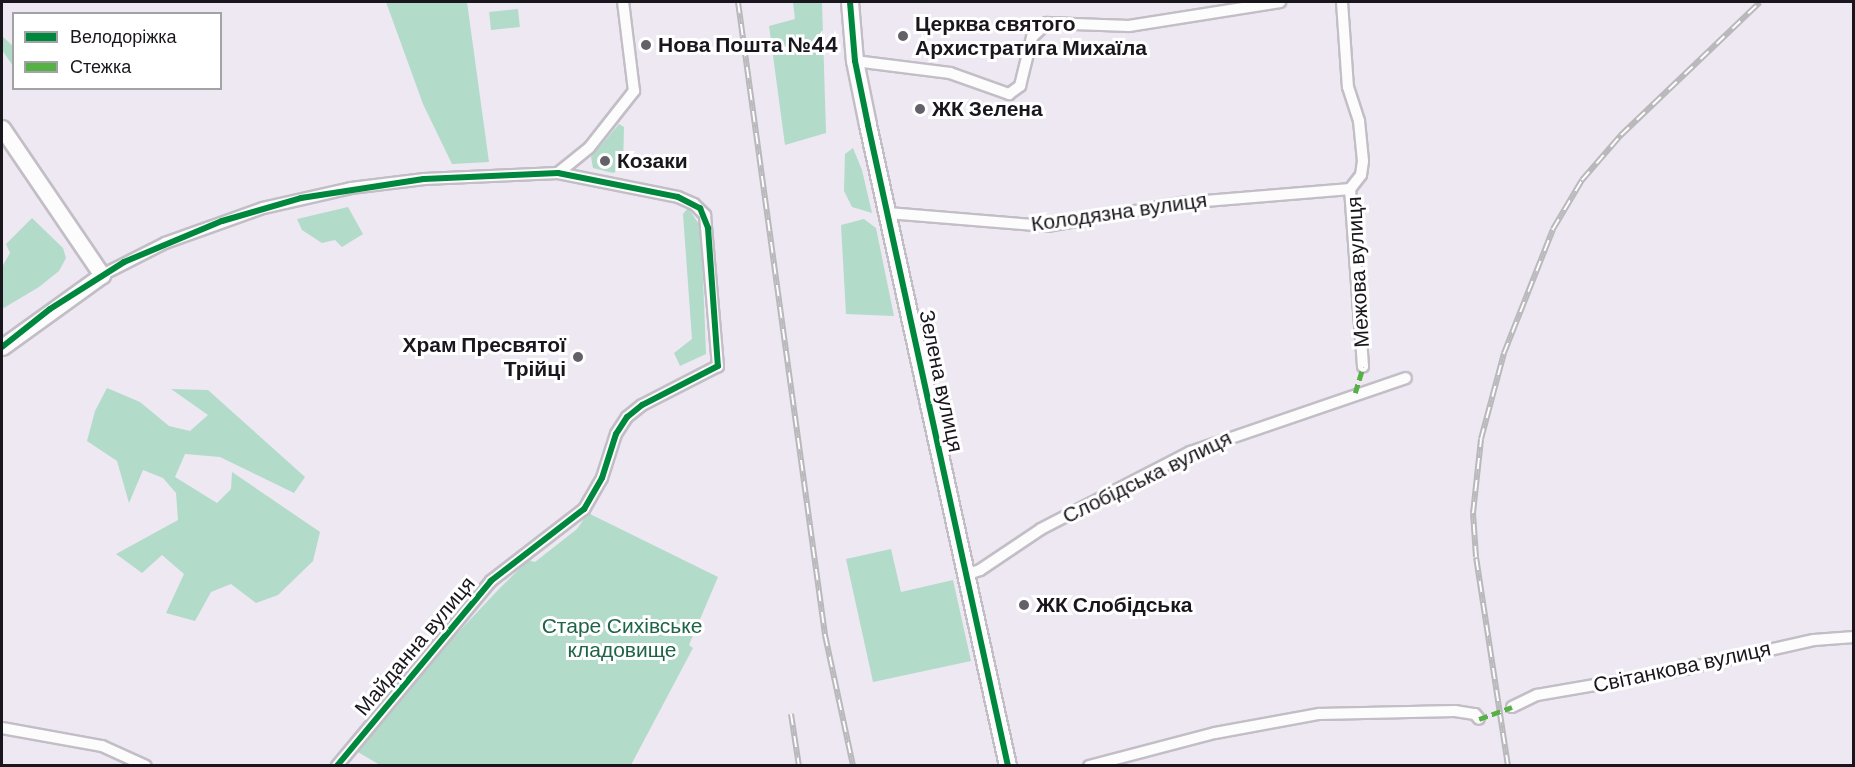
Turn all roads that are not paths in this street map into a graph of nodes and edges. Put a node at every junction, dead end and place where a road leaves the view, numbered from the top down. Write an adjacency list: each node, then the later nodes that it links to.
1 (623, 2): 7 (street)
2 (850, 2): 5 (main road, Зелена вулиця)
3 (1280, 2): 5 (street)
4 (1342, 2): 8 (street, Межова вулиця)
5 (855, 61): 9 (main road, Зелена вулиця)
6 (2, 128): 10 (street)
7 (558, 173): 10 (street); 20 (street, Майданна вулиця)
8 (1350, 189): 9 (street, Колодязна вулиця); 12 (street, Межова вулиця)
9 (888, 213): 14 (main road, Зелена вулиця)
10 (102, 275): 11 (street)
11 (2, 347)
12 (1363, 367)
13 (1406, 378): 14 (street, Слобідська вулиця)
14 (966, 575): 21 (main road, Зелена вулиця)
15 (1854, 637): 16 (street, Світанкова вулиця)
16 (1512, 706)
17 (1479, 719): 22 (street)
18 (2, 728): 19 (street)
19 (146, 765)
20 (337, 765)
21 (1008, 765)
22 (1089, 765)

